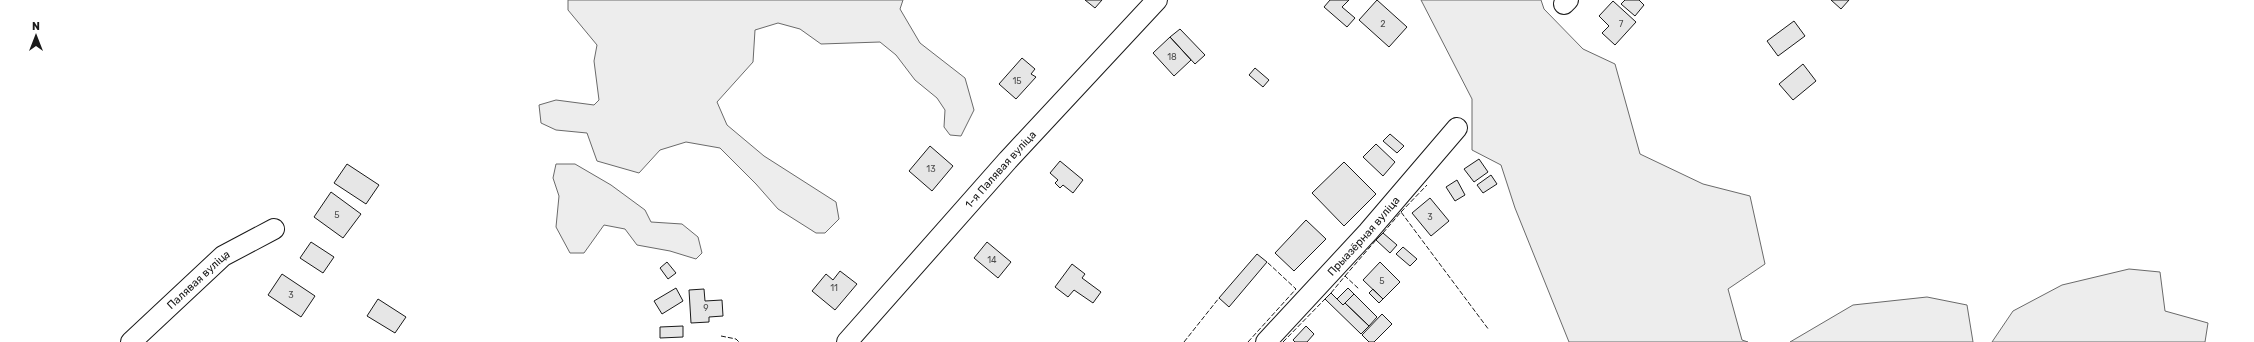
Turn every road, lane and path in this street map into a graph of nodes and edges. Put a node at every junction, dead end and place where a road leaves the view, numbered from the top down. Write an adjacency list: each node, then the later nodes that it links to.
1 (1157, 0): 5 (street, 1-я Палявая вуліца)
2 (1457, 128): 6 (street, Прыазёрная вуліца)
3 (274, 229): 4 (street, Палявая вуліца)
4 (131, 342)
5 (847, 342)
6 (1266, 342)

